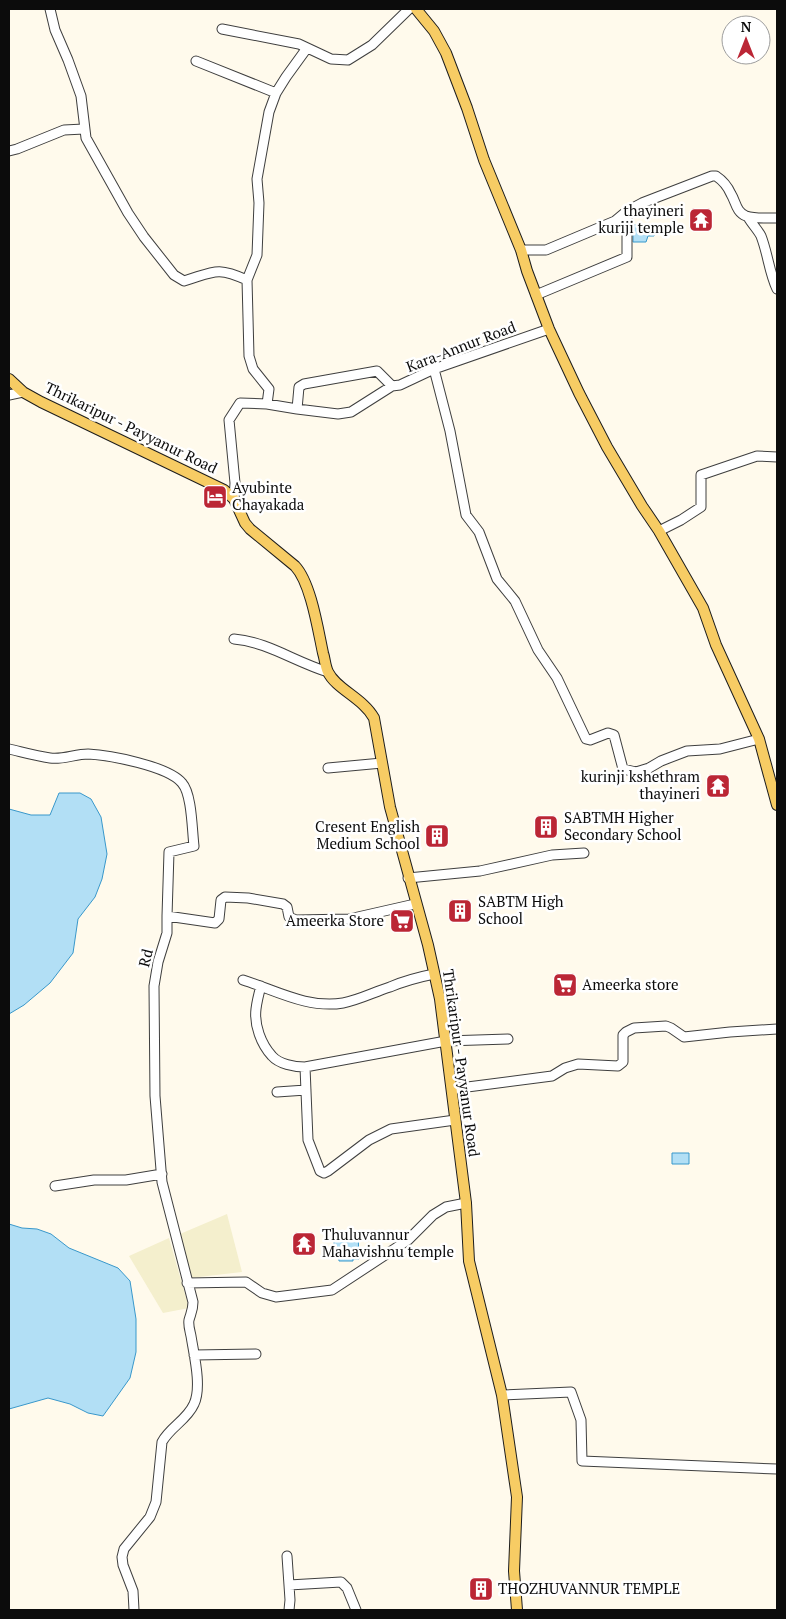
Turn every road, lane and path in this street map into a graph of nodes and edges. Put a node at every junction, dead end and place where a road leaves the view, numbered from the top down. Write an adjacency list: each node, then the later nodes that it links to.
1 (50, 9): 8 (street)
2 (409, 9): 5 (street)
3 (416, 9): 13 (main road)
4 (222, 29): 5 (street)
5 (307, 48): 7 (street)
6 (196, 61): 7 (street)
7 (276, 93): 14 (street)
8 (84, 129): 9 (street); 14 (street)
9 (9, 151)
10 (626, 211): 11 (street); 13 (street); 16 (street)
11 (748, 217): 12 (street); 15 (street)
12 (777, 218)
13 (521, 250): 16 (main road)
14 (247, 280): 23 (street)
15 (777, 289)
16 (536, 294): 17 (main road)
17 (549, 329): 18 (street, Kara-Annur Road); 27 (main road)
18 (434, 369): 20 (street, Kara-Annur Road); 30 (street)
19 (9, 379): 21 (main road, Thrikaripur - Payyanur Road)
20 (392, 386): 24 (street); 24 (street, Kara-Annur Road)
21 (22, 392): 22 (street); 26 (main road, Thrikaripur - Payyanur Road)
22 (9, 395)
23 (267, 404): 24 (street); 26 (street)
24 (297, 409)
25 (777, 457): 27 (street)
26 (234, 499): 29 (main road)
27 (659, 530): 30 (main road)
28 (234, 638): 29 (street)
29 (328, 672): 32 (main road, Thrikaripur - Payyanur Road)
30 (759, 739): 34 (main road)
31 (9, 749): 38 (street, Rd)
32 (382, 763): 33 (street); 36 (main road, Thrikaripur - Payyanur Road)
33 (328, 768)
34 (777, 805)
35 (584, 853): 36 (street)
36 (408, 878): 37 (main road, Thrikaripur - Payyanur Road)
37 (415, 904): 38 (street); 39 (main road, Thrikaripur - Payyanur Road)
38 (167, 916): 50 (street, Rd)
39 (434, 974): 41 (street); 44 (main road, Thrikaripur - Payyanur Road)
40 (243, 980): 41 (street)
41 (261, 986): 45 (street)
42 (777, 1029): 46 (street)
43 (508, 1039): 44 (street)
44 (446, 1041): 45 (street); 46 (main road, Thrikaripur - Payyanur Road)
45 (305, 1067): 47 (street)
46 (452, 1089): 49 (main road, Thrikaripur - Payyanur Road)
47 (306, 1090): 48 (street); 49 (street)
48 (277, 1092)
49 (455, 1120): 52 (main road, Thrikaripur - Payyanur Road)
50 (162, 1174): 51 (street); 53 (street, Rd)
51 (55, 1186)
52 (466, 1203): 53 (street); 56 (main road, Thrikaripur - Payyanur Road)
53 (187, 1284): 55 (street, Rd)
54 (256, 1354): 55 (street)
55 (194, 1355): 60 (street, Rd)
56 (502, 1395): 57 (street); 63 (main road, Thrikaripur - Payyanur Road)
57 (777, 1469)
58 (287, 1556): 59 (street)
59 (289, 1585): 61 (street); 62 (street)
60 (134, 1610)
61 (289, 1610)
62 (356, 1610)
63 (517, 1610)

